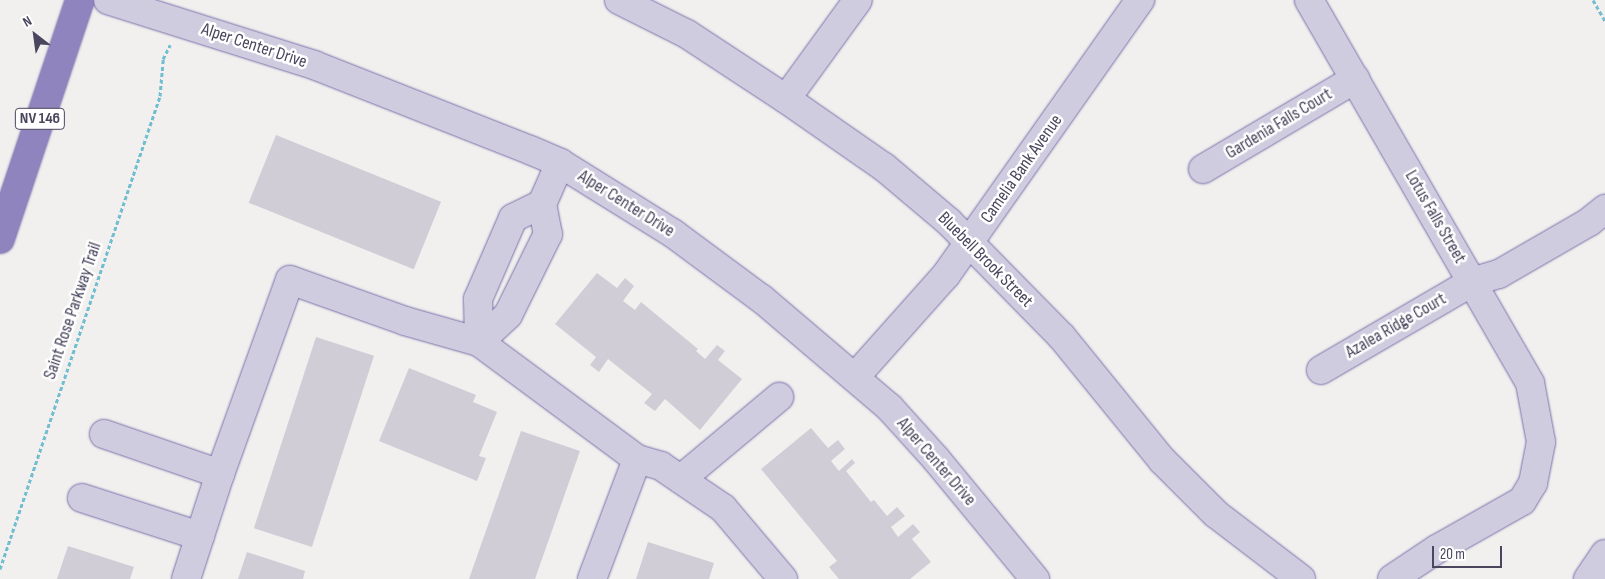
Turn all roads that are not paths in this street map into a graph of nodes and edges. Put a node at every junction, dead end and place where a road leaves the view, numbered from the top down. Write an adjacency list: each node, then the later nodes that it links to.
1 (80, 0): 13 (highway, NV 146)
2 (108, 0): 9 (street, Alper Center Drive)
3 (620, 0): 8 (street, Bluebell Brook Street)
4 (858, 0): 8 (street)
5 (1140, 0): 14 (street, Camelia Bank Avenue)
6 (1309, 0): 7 (street, Lotus Falls Street)
7 (1355, 79): 10 (street, Gardenia Falls Court); 15 (street, Lotus Falls Street)
8 (786, 99): 14 (street, Bluebell Brook Street)
9 (560, 163): 11 (street); 18 (street, Alper Center Drive)
10 (1203, 169)
11 (542, 204): 16 (street); 16 (street)
12 (1605, 209): 15 (street, Azalea Ridge Court)
13 (0, 239)
14 (970, 243): 18 (street, Camelia Bank Avenue); 31 (street, Bluebell Brook Street)
15 (1472, 282): 17 (street, Azalea Ridge Court); 32 (street, Lotus Falls Street)
16 (478, 342): 21 (street); 22 (street)
17 (1321, 370)
18 (855, 377): 30 (street, Alper Center Drive)
19 (779, 396): 23 (street)
20 (104, 434): 22 (street)
21 (637, 459): 23 (street); 28 (street)
22 (220, 474): 25 (street)
23 (681, 479): 29 (street)
24 (82, 498): 25 (street)
25 (200, 536): 27 (street)
26 (1605, 554): 33 (street)
27 (186, 579)
28 (592, 579)
29 (783, 579)
30 (1035, 579)
31 (1301, 579)
32 (1392, 579)
33 (1588, 579)

